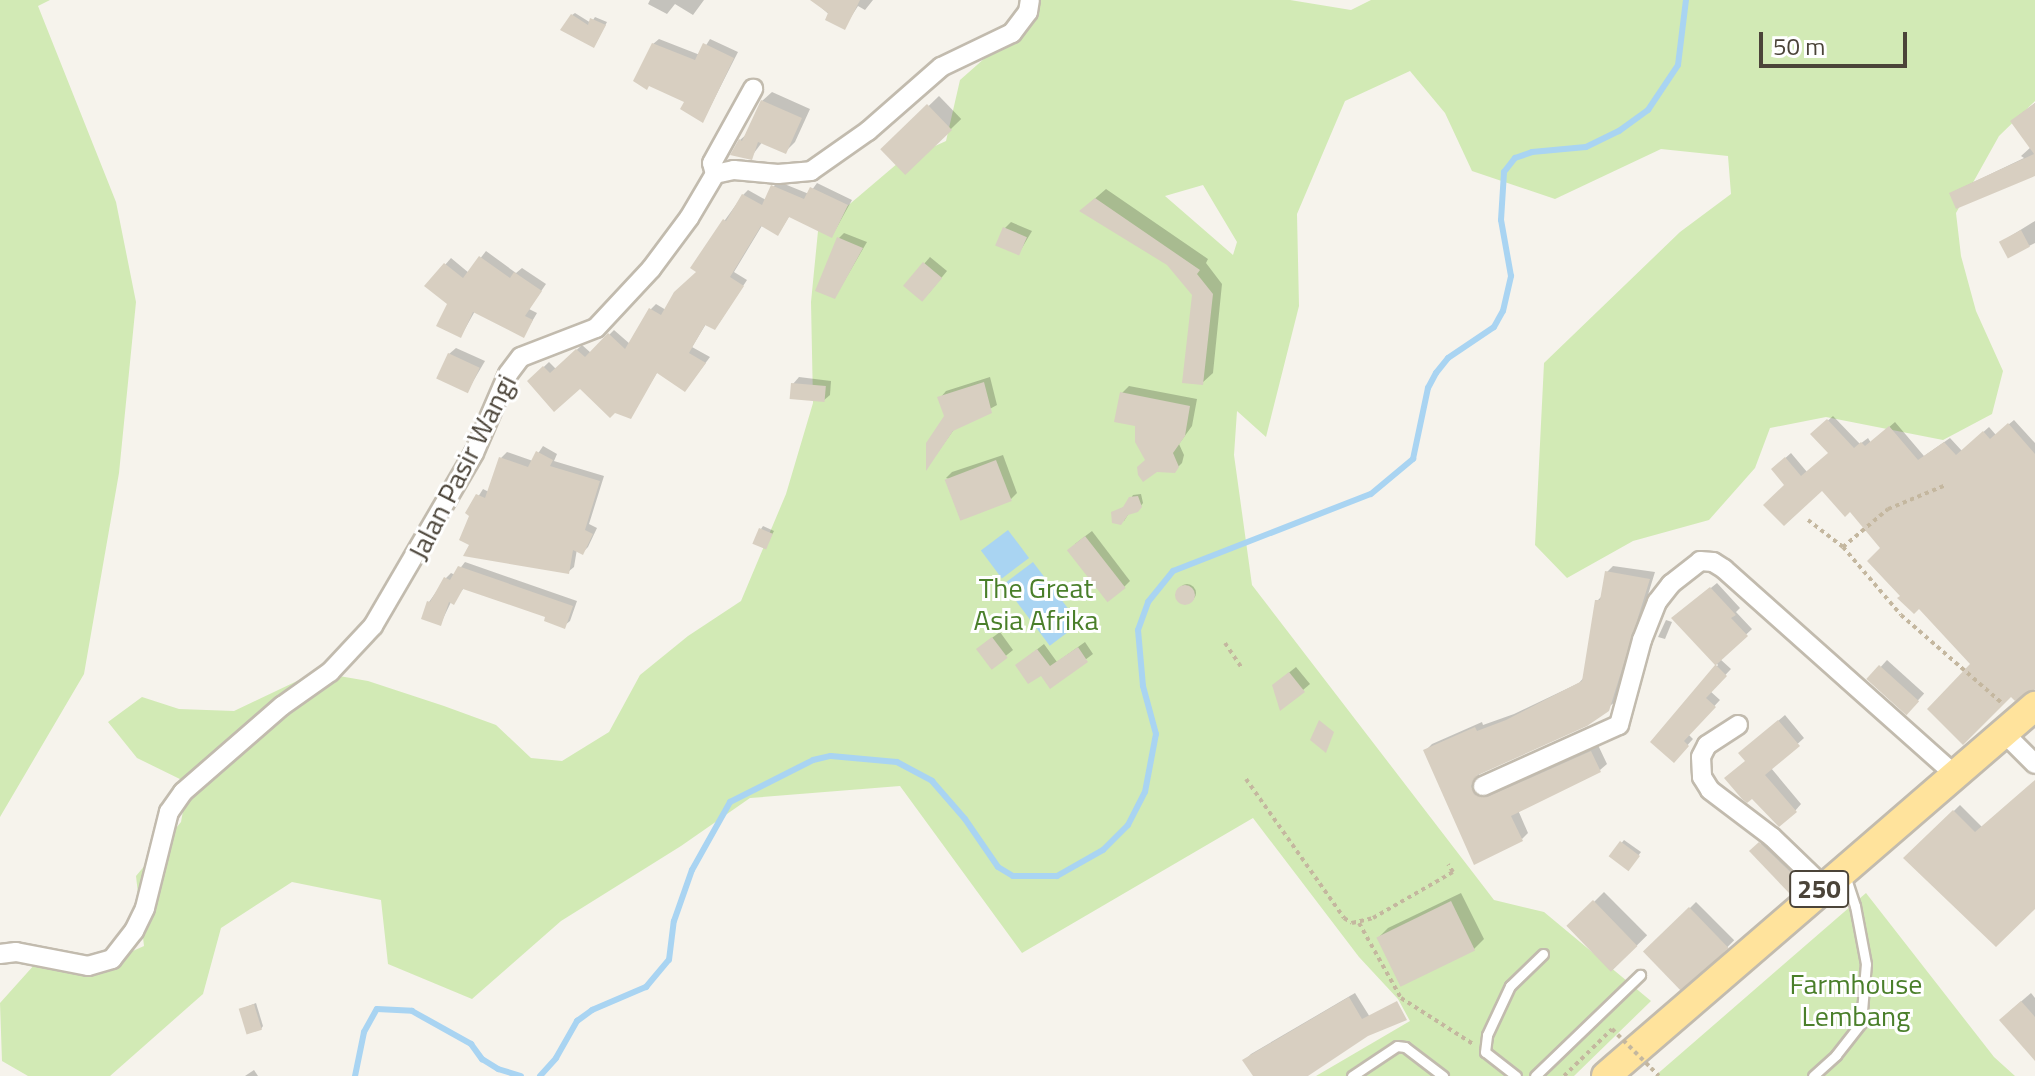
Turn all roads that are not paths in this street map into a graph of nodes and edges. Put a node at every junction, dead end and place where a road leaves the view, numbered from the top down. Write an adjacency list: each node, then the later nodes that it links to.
1 (1030, 0): 3 (street)
2 (753, 89): 3 (street, Jalan Pasir Wangi)
3 (715, 174): 10 (street, Jalan Pasir Wangi)
4 (2019, 719): 6 (street); 7 (main road, 250)
5 (1738, 725): 9 (street)
6 (2035, 764)
7 (1954, 774): 8 (street); 9 (main road, 250)
8 (1483, 786)
9 (1833, 878): 17 (main road, 250); 18 (lane)
10 (0, 954)
11 (1543, 954): 15 (lane)
12 (1640, 975): 16 (lane)
13 (1352, 1076): 14 (lane)
14 (1443, 1076)
15 (1516, 1076)
16 (1535, 1076)
17 (1606, 1076)
18 (1813, 1076)

